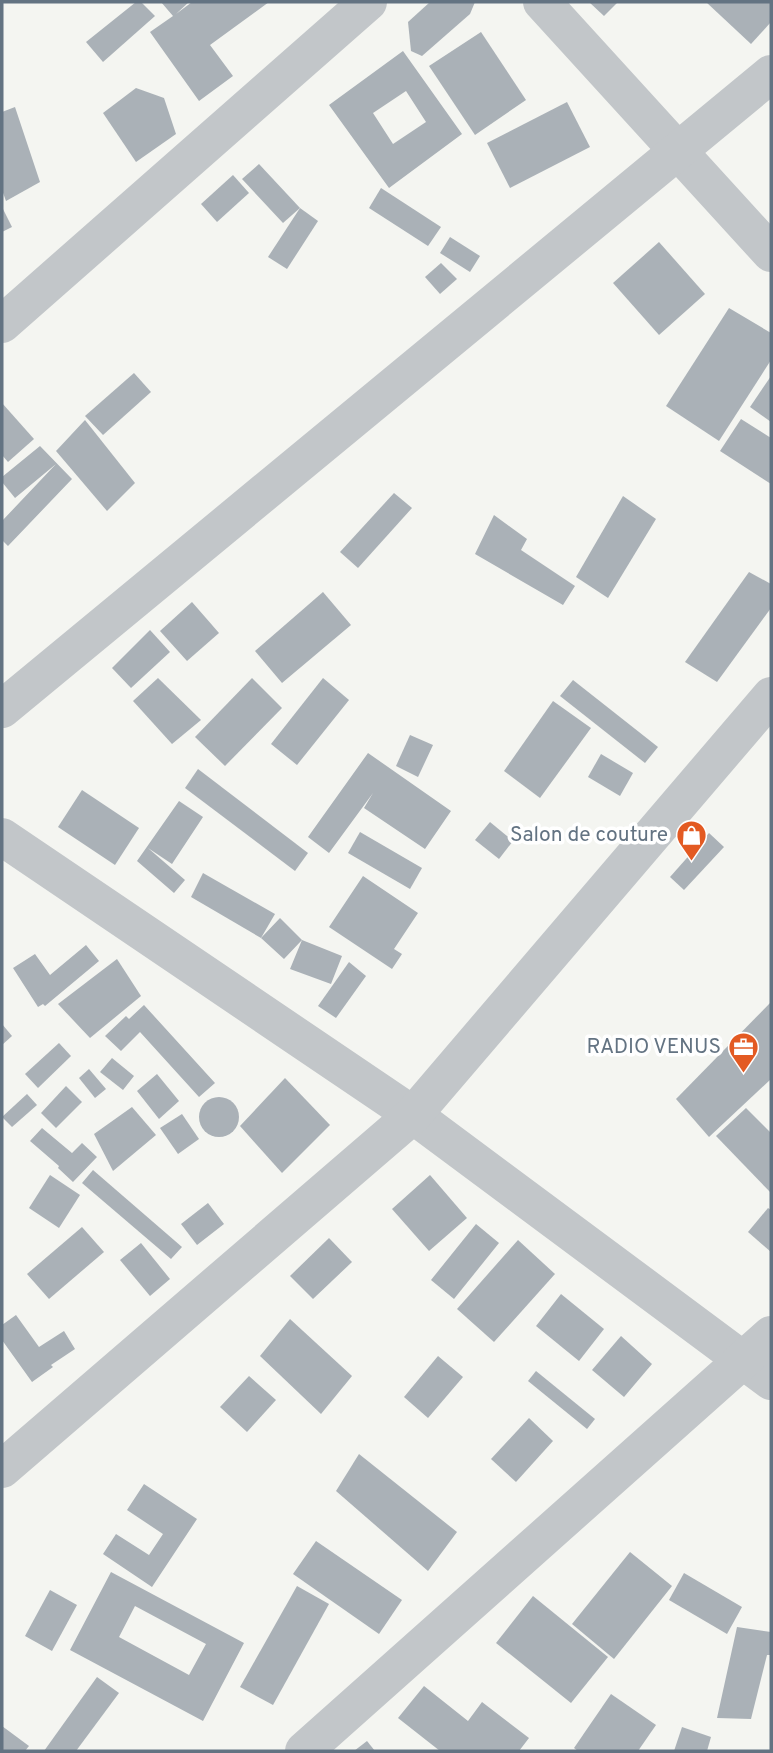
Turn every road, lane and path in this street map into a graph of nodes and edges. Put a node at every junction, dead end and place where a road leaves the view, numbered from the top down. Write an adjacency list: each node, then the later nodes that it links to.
1 (368, 2): 6 (street)
2 (542, 2): 4 (street)
3 (771, 74): 4 (street)
4 (677, 152): 5 (street); 8 (street)
5 (771, 253)
6 (2, 324)
7 (771, 696): 10 (street)
8 (2, 709)
9 (2, 837): 10 (street)
10 (413, 1115): 12 (street); 13 (street)
11 (771, 1335): 12 (street)
12 (757, 1371): 14 (street)
13 (2, 1469)
14 (304, 1751)

